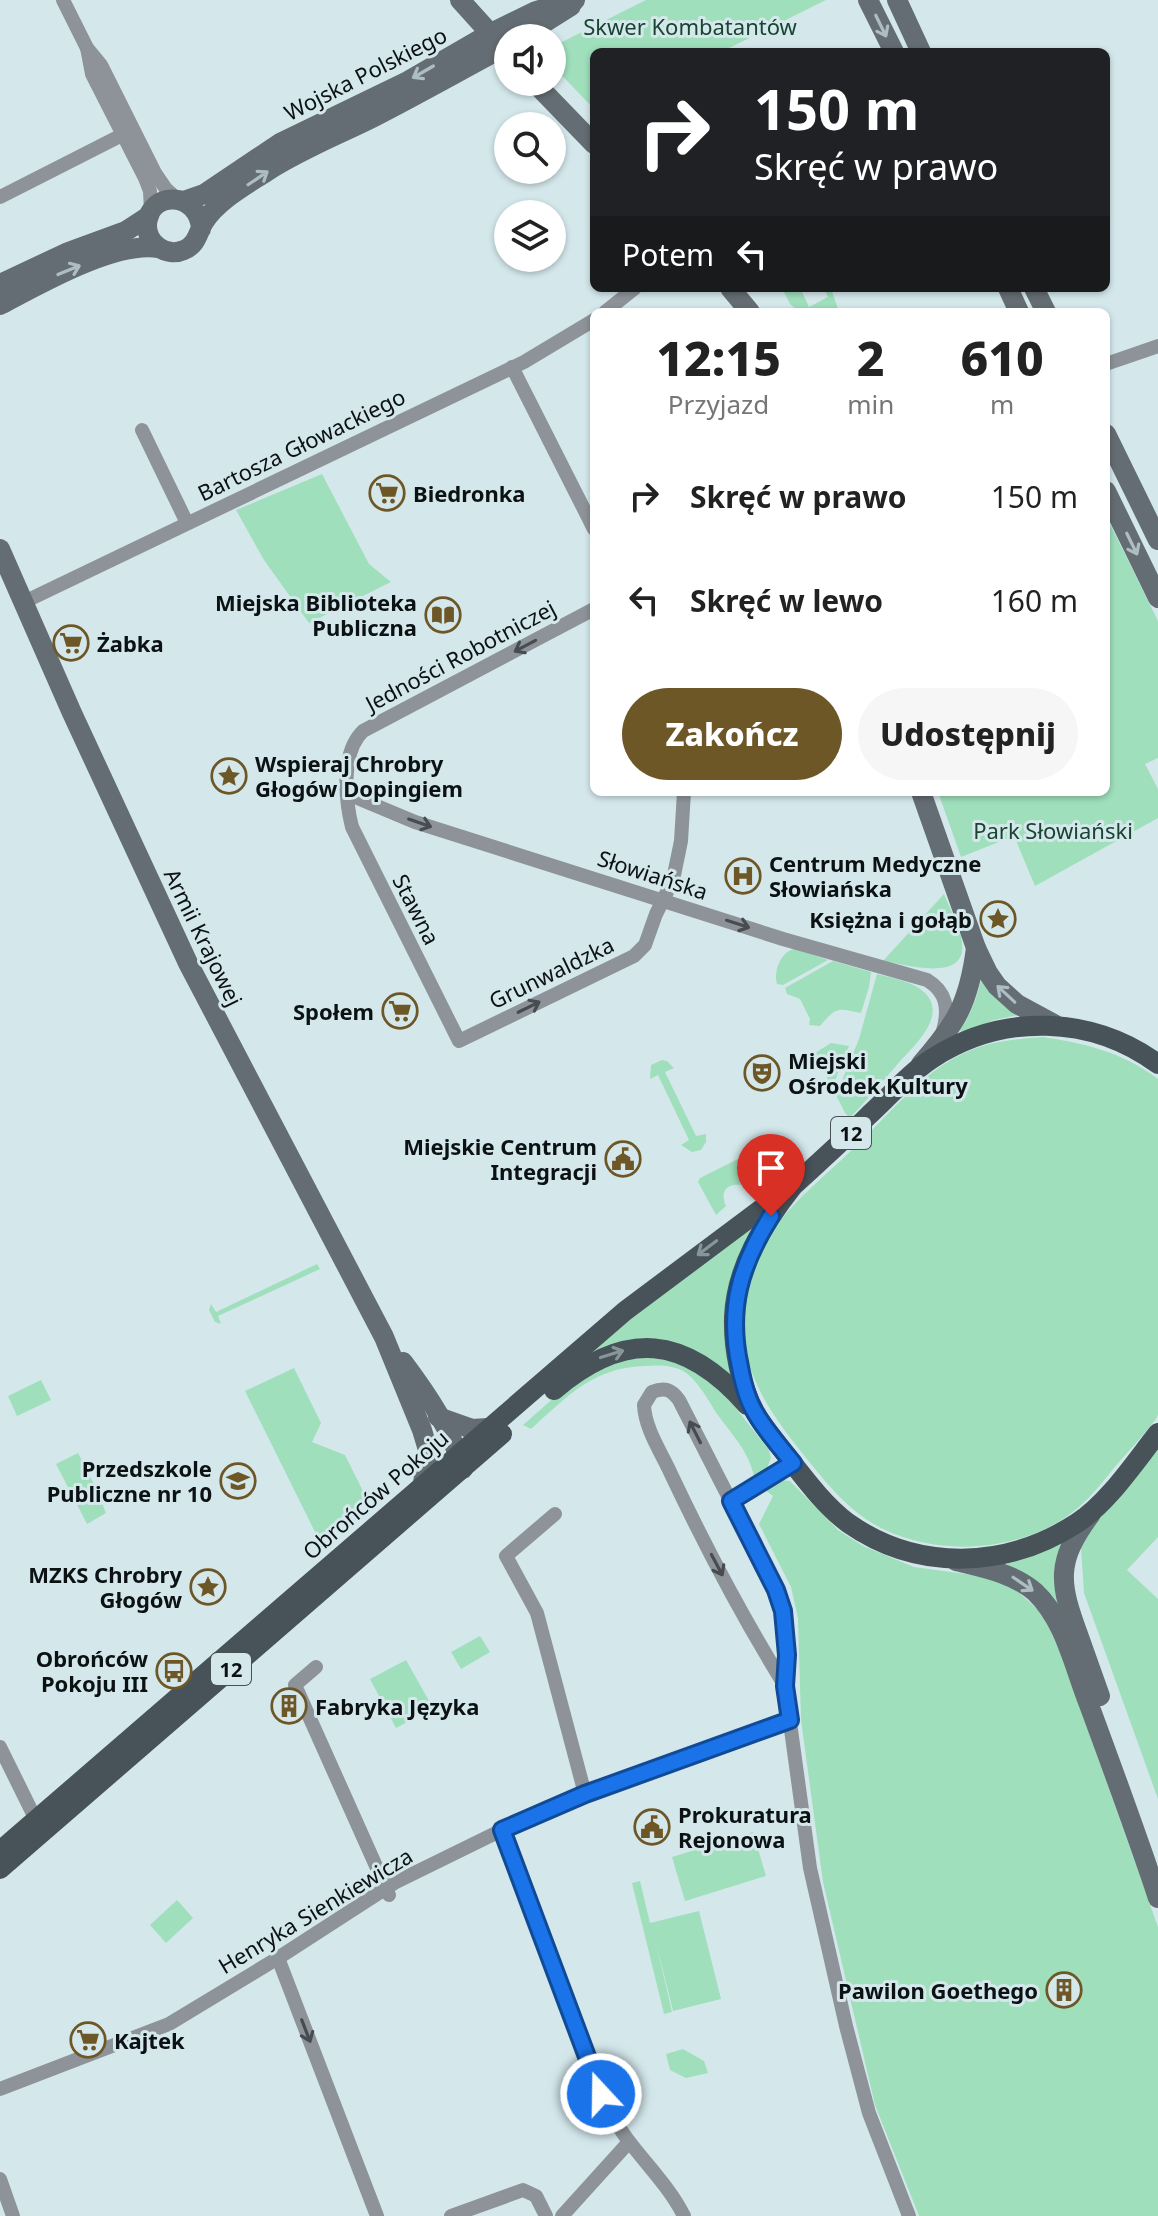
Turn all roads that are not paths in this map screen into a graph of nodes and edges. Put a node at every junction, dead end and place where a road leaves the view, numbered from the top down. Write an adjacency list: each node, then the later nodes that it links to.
1 (63, 0): 9 (street)
2 (460, 0): 8 (street)
3 (578, 0): 6 (street, Wojska Polskiego); 7 (street, Wojska Polskiego)
4 (868, 0): 11 (street, one-way to 11)
5 (897, 0): 12 (street)
6 (524, 24)
7 (538, 24)
8 (494, 32)
9 (87, 48): 15 (street); 18 (street)
10 (494, 48): 18 (street, Wojska Polskiego, one-way to 18)
11 (892, 48)
12 (919, 48)
13 (494, 50): 20 (street, Wojska Polskiego, one-way to 13)
14 (548, 96): 16 (street)
15 (124, 134): 17 (street); 19 (street)
16 (590, 140)
17 (0, 197)
18 (180, 200): 19 (street); 20 (street)
19 (150, 214): 21 (street); 22 (street)
20 (201, 229): 21 (street)
21 (159, 248): 25 (street, one-way to 21)
22 (0, 284)
23 (630, 292): 26 (street)
24 (733, 292): 27 (street)
25 (0, 305)
26 (610, 308)
27 (747, 308)
28 (590, 322): 31 (street, Bartosza Głowackiego)
29 (1158, 346): 30 (street)
30 (1110, 363)
31 (512, 367): 35 (street); 36 (street, Bartosza Głowackiego)
32 (142, 430): 36 (street)
33 (1110, 442): 37 (street)
34 (1110, 499): 39 (street, one-way to 39)
35 (590, 521)
36 (187, 523): 40 (street, Bartosza Głowackiego)
37 (1158, 540)
38 (0, 549): 40 (street, Armii Krajowej)
39 (1158, 598)
40 (24, 602): 54 (street, Armii Krajowej)
41 (590, 611): 42 (street, Jedności Robotniczej, one-way to 42)
42 (348, 794): 45 (street, Słowiańska, one-way to 45); 48 (street, Stawna)
43 (684, 796): 45 (street, Grunwaldzka)
44 (922, 796): 46 (street)
45 (664, 901): 48 (street, Grunwaldzka, one-way to 45); 49 (street, Słowiańska, one-way to 49)
46 (976, 948): 47 (street, one-way to 46); 49 (street)
47 (1054, 1024): 50 (main road, 12); 51 (main road, 12)
48 (459, 1041)
49 (940, 1042): 51 (street)
50 (1158, 1064)
51 (908, 1078): 52 (main road, 12)
52 (793, 1186): 53 (main road, 12); 55 (main road, Obrońców Pokoju / 12, one-way to 55)
53 (756, 1414): 57 (main road, Obrońców Pokoju / 12, one-way to 53); 58 (main road, 12)
54 (430, 1423): 55 (street); 57 (street, Armii Krajowej); 59 (street, Armii Krajowej)
55 (488, 1428): 57 (main road, Obrońców Pokoju / 12)
56 (1158, 1433): 62 (main road, 12)
57 (457, 1461): 59 (main road, Obrońców Pokoju / 12); 73 (main road, Obrońców Pokoju / 12)
58 (793, 1463): 60 (street); 63 (main road, 12)
59 (423, 1483): 69 (main road, Obrońców Pokoju / 12)
60 (731, 1501): 65 (street); 65 (street, one-way to 65)
61 (555, 1514): 68 (street)
62 (1091, 1514): 63 (main road, 12); 72 (street)
63 (952, 1560): 75 (street, one-way to 75)
64 (316, 1667): 74 (street)
65 (785, 1686): 66 (street)
66 (790, 1720): 68 (street, Henryka Sienkiewicza); 86 (street)
67 (0, 1747): 69 (street)
68 (585, 1794): 70 (street, Henryka Sienkiewicza)
69 (36, 1820): 71 (main road, Obrońców Pokoju / 12)
70 (502, 1830): 74 (street, Henryka Sienkiewicza); 78 (street)
71 (0, 1851)
72 (1158, 1857)
73 (0, 1869)
74 (388, 1891): 76 (street, Henryka Sienkiewicza)
75 (1158, 1898)
76 (278, 1958): 77 (street, Henryka Sienkiewicza); 81 (street, one-way to 81)
77 (0, 2089)
78 (629, 2142): 84 (street); 85 (street)
79 (0, 2179): 80 (street)
80 (13, 2216)
81 (377, 2216)
82 (451, 2216): 83 (street)
83 (546, 2216)
84 (562, 2216)
85 (684, 2216)
86 (909, 2216)

